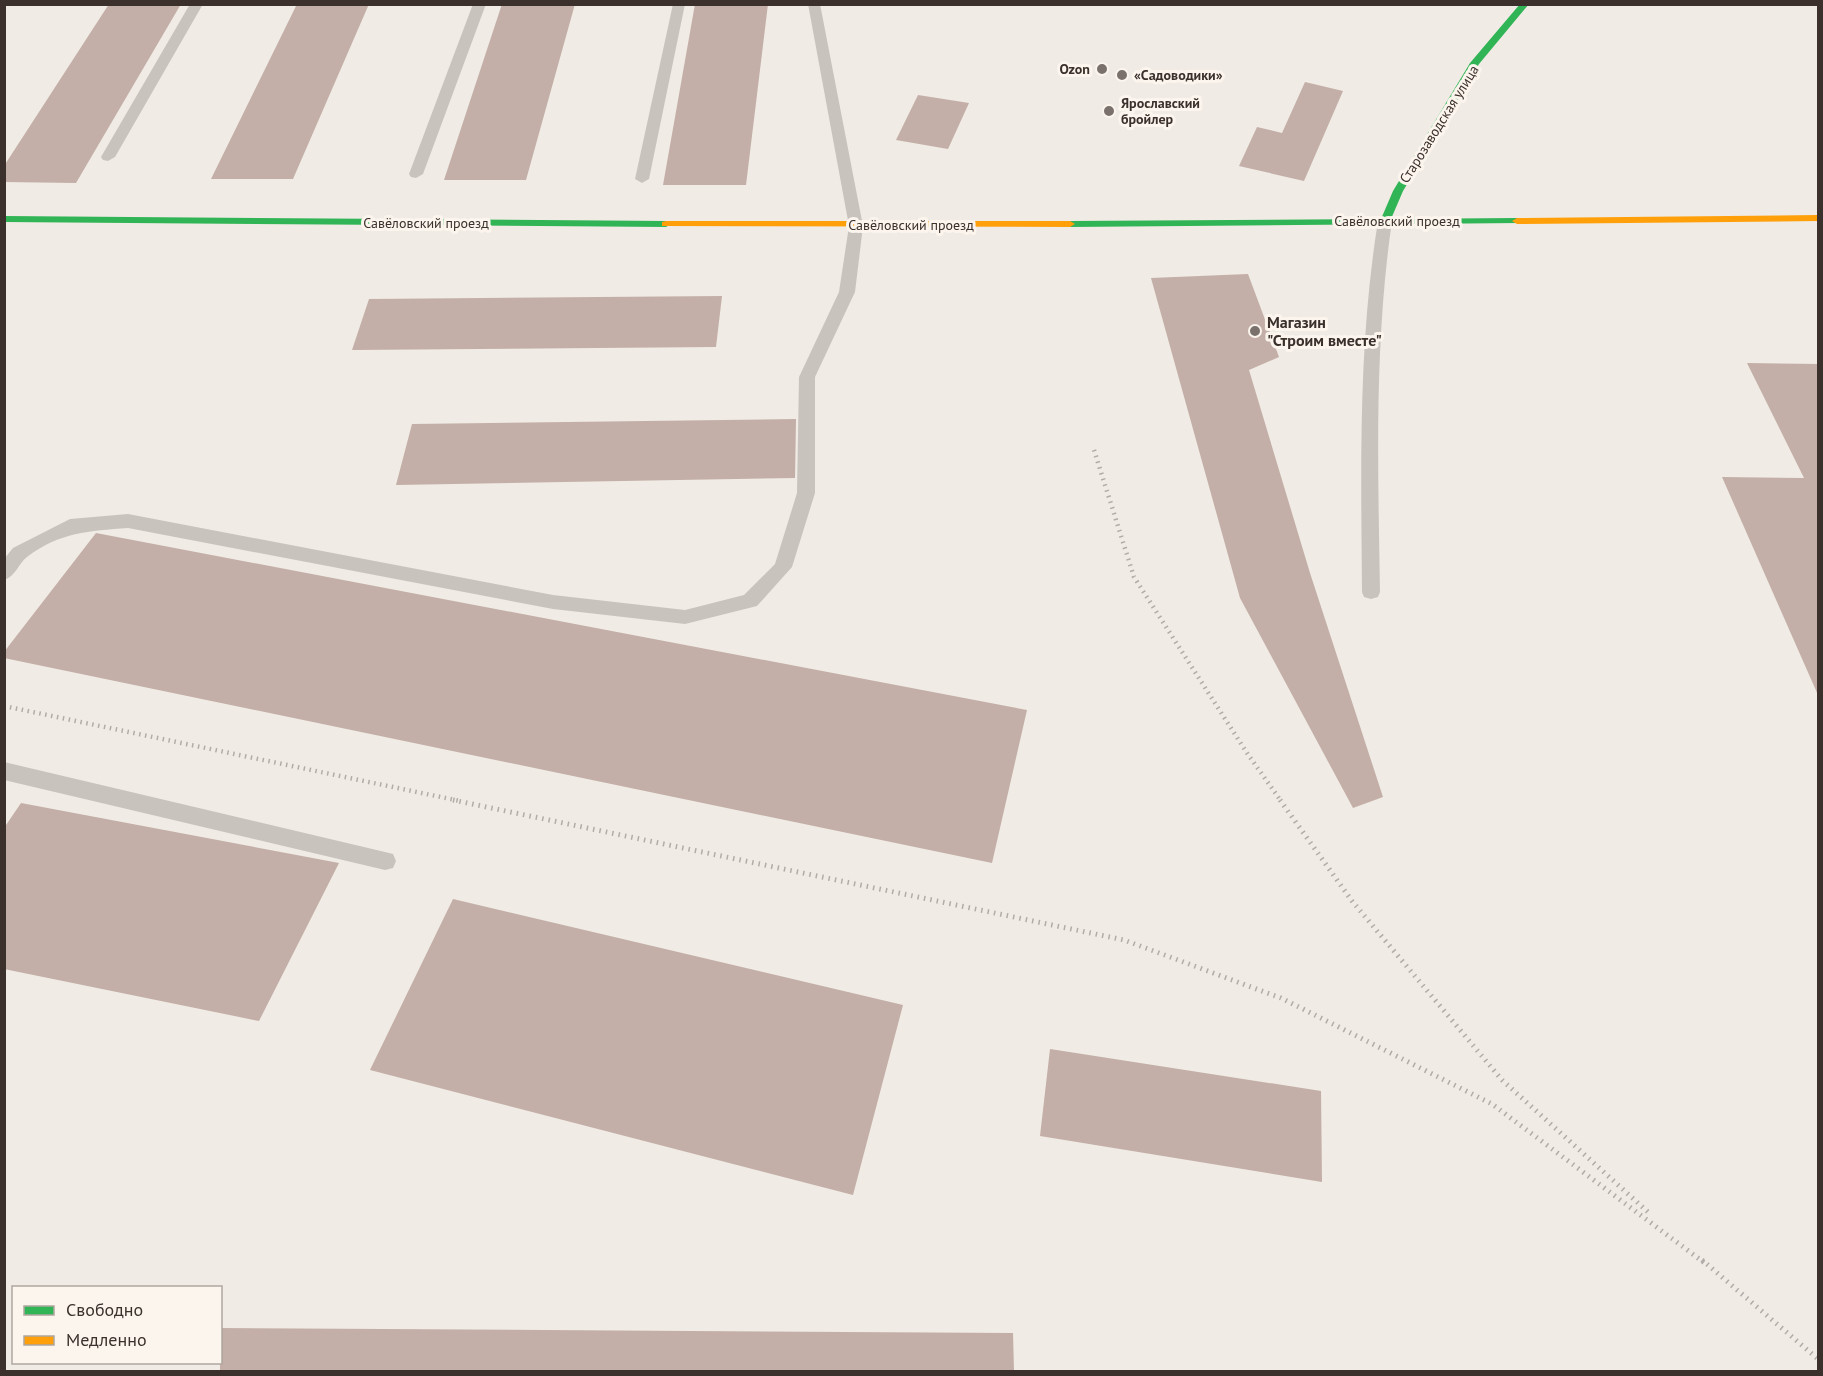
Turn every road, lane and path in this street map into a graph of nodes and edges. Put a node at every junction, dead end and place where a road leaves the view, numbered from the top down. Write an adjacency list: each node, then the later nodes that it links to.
1 (197, 4): 6 (lane)
2 (480, 4): 7 (lane)
3 (679, 4): 8 (lane)
4 (814, 4): 12 (lane)
5 (1525, 4): 11 (main road, Старозаводская улица)
6 (108, 157)
7 (416, 174)
8 (642, 179)
9 (1818, 218): 11 (main road, Савёловский проезд)
10 (4, 219): 12 (main road, Савёловский проезд)
11 (1385, 221): 12 (main road, Савёловский проезд); 14 (lane)
12 (856, 226): 13 (lane)
13 (4, 573)
14 (1371, 592)
15 (4, 771): 16 (lane)
16 (385, 861)

